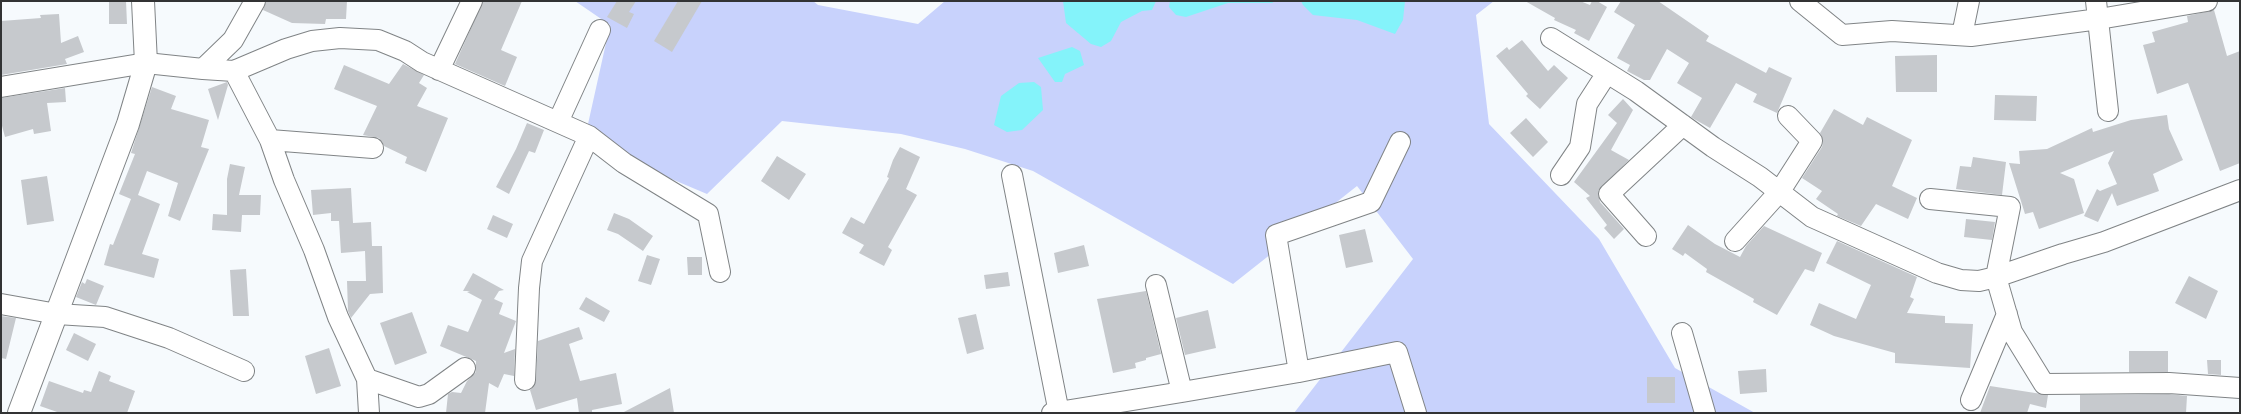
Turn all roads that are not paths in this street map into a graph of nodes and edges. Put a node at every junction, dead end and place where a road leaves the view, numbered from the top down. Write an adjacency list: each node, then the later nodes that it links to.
1 (143, 1): 12 (street)
2 (255, 1): 13 (street)
3 (472, 1): 14 (street)
4 (1800, 1): 7 (street)
5 (1969, 1): 10 (street)
6 (2198, 2): 8 (street)
7 (1818, 9): 10 (street)
8 (2097, 10): 10 (street); 18 (street)
9 (600, 30): 20 (street)
10 (1962, 35)
11 (1552, 38): 16 (street)
12 (146, 63): 13 (street); 17 (street); 37 (street)
13 (203, 70): 15 (street)
14 (440, 70): 15 (street); 20 (street)
15 (234, 71): 23 (street)
16 (1607, 73): 21 (street); 27 (street)
17 (1, 86)
18 (2108, 111)
19 (1788, 116): 29 (street)
20 (558, 122): 22 (street)
21 (1683, 125): 29 (street); 31 (street)
22 (589, 136): 33 (street); 44 (street)
23 (270, 140): 25 (street); 43 (street)
24 (1400, 142): 42 (street)
25 (373, 148)
26 (1012, 175): 50 (street)
27 (1561, 175)
28 (2240, 190): 34 (street)
29 (1780, 191): 32 (street); 34 (street)
30 (1930, 199): 34 (street)
31 (1646, 236)
32 (1735, 241)
33 (720, 272)
34 (1996, 277): 38 (street)
35 (1156, 285): 46 (street)
36 (1, 304): 37 (street)
37 (56, 314): 41 (street); 48 (street)
38 (2007, 314): 45 (street); 47 (street)
39 (1682, 333): 52 (street)
40 (465, 368): 43 (street)
41 (244, 371)
42 (1299, 372): 46 (street); 51 (street)
43 (367, 379): 49 (street)
44 (525, 380)
45 (2240, 388)
46 (1182, 392): 50 (street)
47 (1972, 400)
48 (19, 413)
49 (369, 413)
50 (1057, 413)
51 (1416, 413)
52 (1705, 413)

